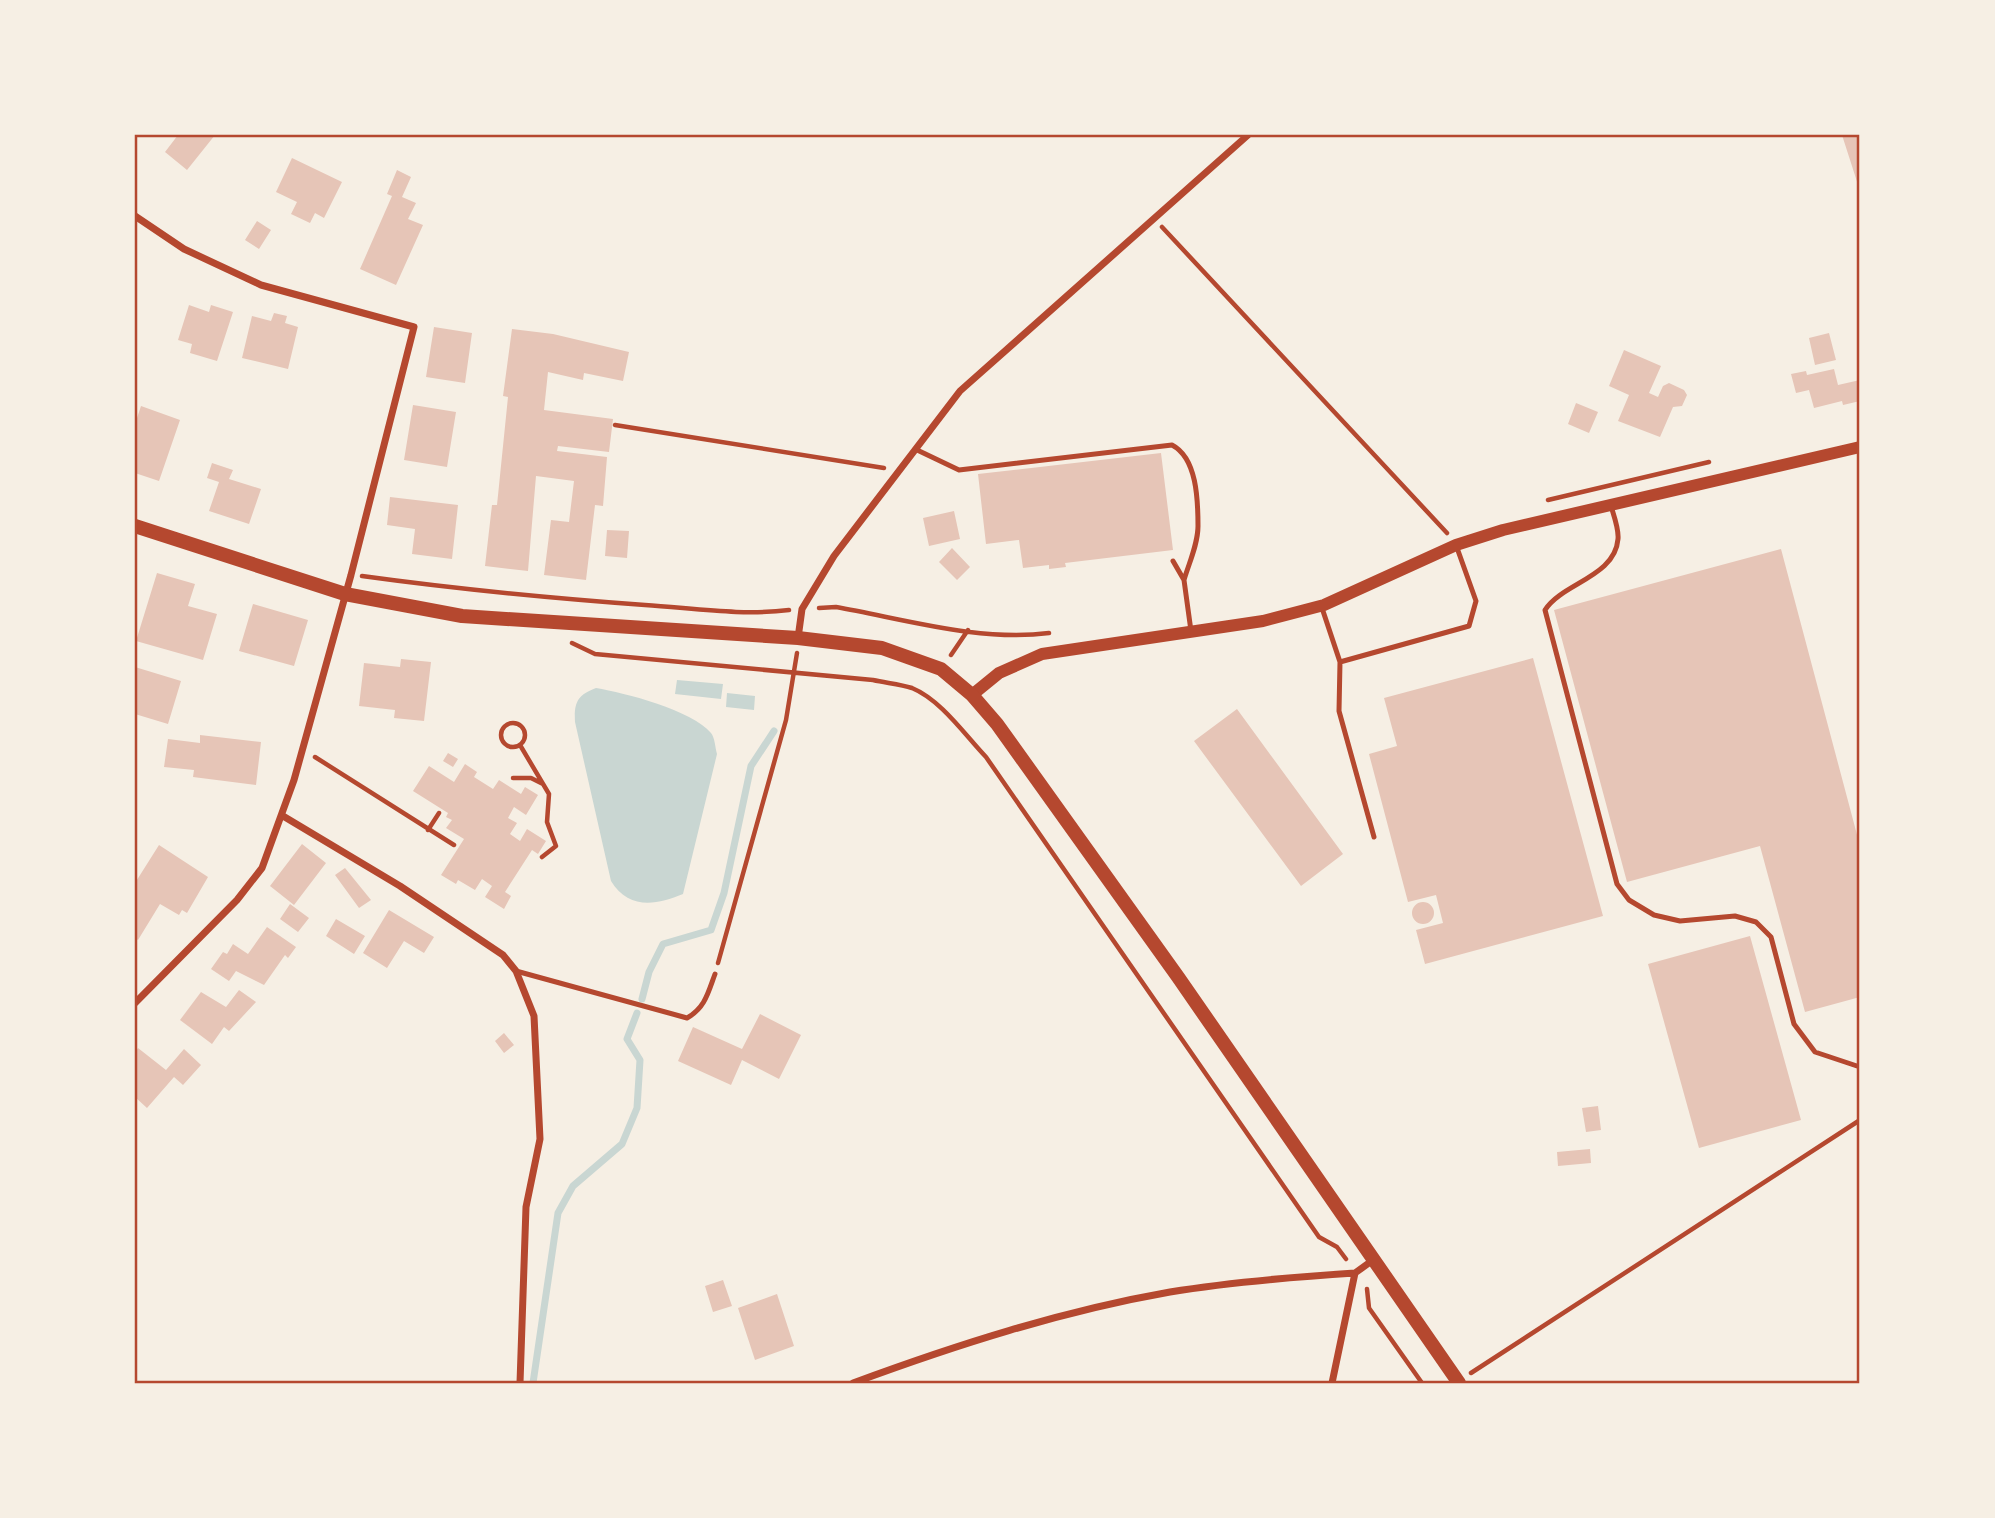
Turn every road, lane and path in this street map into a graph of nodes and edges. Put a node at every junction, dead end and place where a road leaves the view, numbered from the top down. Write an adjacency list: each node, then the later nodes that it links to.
1 (1248, 135): 3 (street)
2 (135, 216): 15 (street)
3 (1154, 218): 6 (street); 13 (path)
4 (615, 425): 8 (path)
5 (1860, 447): 10 (street)
6 (915, 449): 8 (street); 16 (lane)
7 (1712, 461): 9 (path)
8 (899, 470): 19 (street)
9 (1539, 503)
10 (1611, 503): 13 (street); 42 (lane)
11 (135, 526): 17 (main road)
12 (1437, 540): 13 (path)
13 (1452, 540): 18 (street); 25 (lane)
14 (1173, 561): 16 (lane)
15 (351, 575): 17 (street); 19 (path)
16 (1184, 580): 21 (lane)
17 (345, 594): 23 (main road); 30 (street)
18 (1321, 606): 21 (street); 25 (lane)
19 (802, 609): 20 (path); 23 (street)
20 (968, 630): 22 (path); 26 (path)
21 (1191, 631): 28 (street)
22 (1058, 632)
23 (798, 638): 26 (main road); 27 (path)
24 (564, 639): 27 (path)
25 (1340, 663): 36 (lane)
26 (942, 669): 28 (main road)
27 (796, 673): 40 (path); 45 (path)
28 (972, 695): 44 (main road)
29 (520, 745): 29 (path); 32 (path)
30 (302, 749): 34 (street); 35 (path)
31 (513, 778): 32 (path)
32 (544, 785): 38 (path)
33 (439, 813): 35 (path)
34 (283, 816): 39 (street); 41 (street)
35 (428, 830): 37 (path)
36 (1374, 837)
37 (454, 845)
38 (542, 858)
39 (516, 971): 40 (lane); 47 (street)
40 (715, 974)
41 (135, 1003)
42 (1860, 1067)
43 (1860, 1120): 46 (path)
44 (1373, 1260): 45 (street); 46 (main road)
45 (1355, 1273): 48 (street); 49 (street); 50 (path)
46 (1459, 1382)
47 (520, 1383)
48 (853, 1383)
49 (1332, 1383)
50 (1422, 1383)

